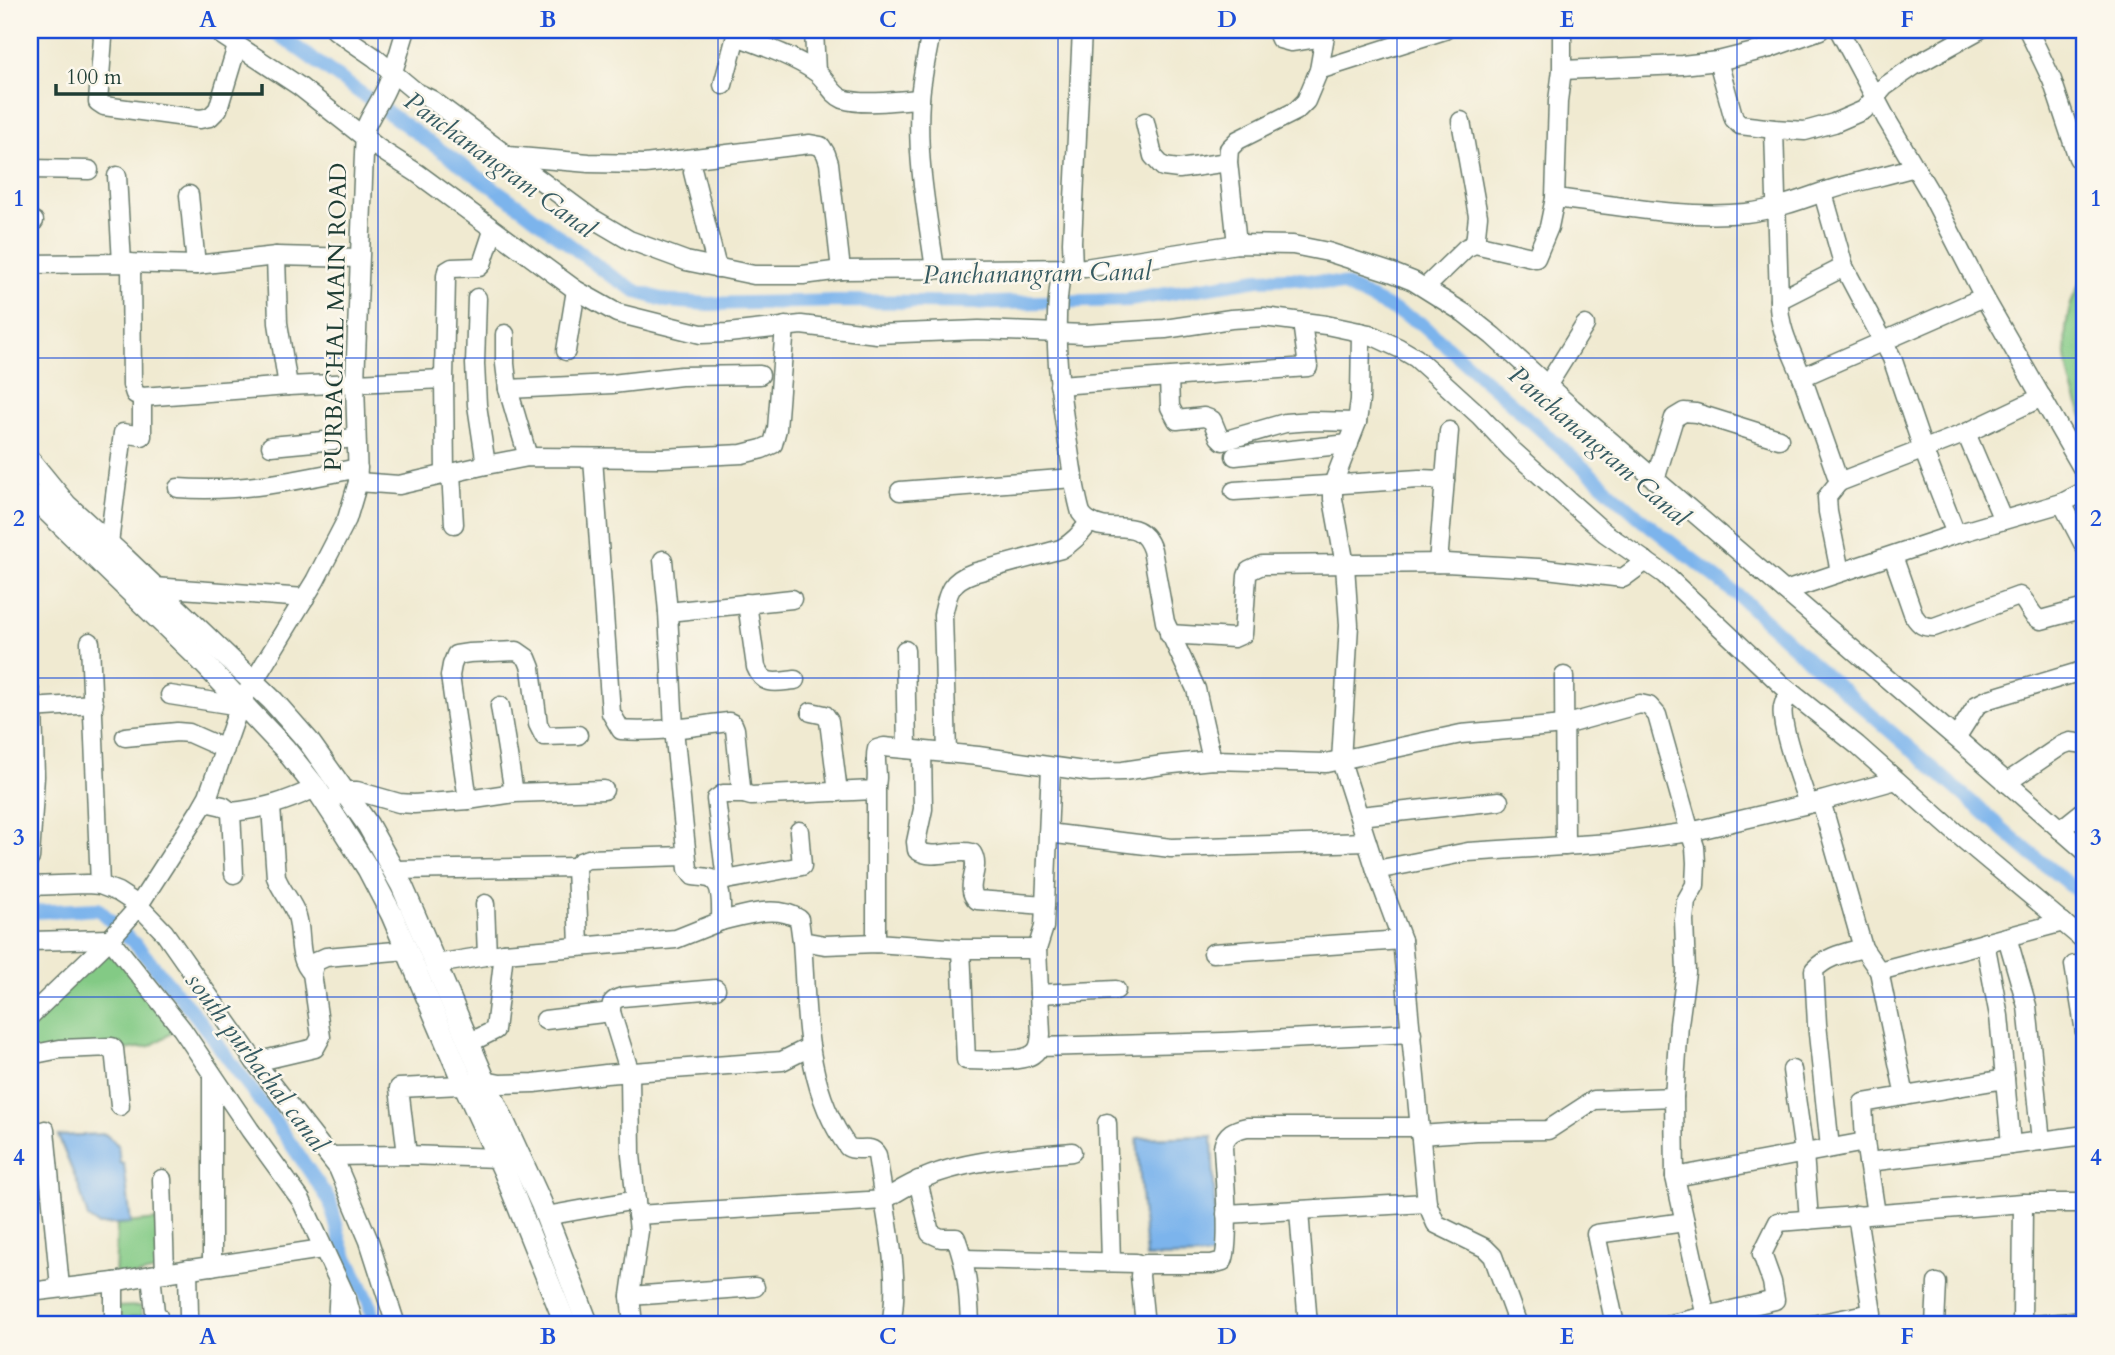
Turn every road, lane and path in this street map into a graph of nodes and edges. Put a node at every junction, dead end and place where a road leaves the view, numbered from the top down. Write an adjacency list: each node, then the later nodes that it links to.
1 (101, 30): 18 (street)
2 (214, 30): 18 (street)
3 (335, 30): 24 (street)
4 (406, 30): 24 (street, PURBACHAL MAIN ROAD)
5 (814, 30): 23 (street)
6 (931, 30): 27 (street)
7 (1082, 30): 54 (street)
8 (1276, 30): 17 (street)
9 (1445, 30): 21 (street)
10 (1562, 30): 22 (street)
11 (1766, 30): 19 (street)
12 (1820, 30): 19 (street)
13 (1839, 30): 26 (street)
14 (1977, 30): 26 (street)
15 (2028, 30): 33 (street)
16 (736, 33): 23 (street); 25 (street)
17 (1325, 34): 21 (street)
18 (237, 46): 31 (street)
19 (1770, 48): 20 (street)
20 (1718, 61): 22 (street); 30 (street)
21 (1320, 70): 34 (street)
22 (1562, 70): 42 (street)
23 (816, 72): 27 (street)
24 (390, 79): 31 (street, PURBACHAL MAIN ROAD); 32 (street)
25 (723, 85)
26 (1876, 98): 30 (street); 35 (street)
27 (920, 99): 55 (street)
28 (1461, 121): 46 (street)
29 (1145, 122): 34 (street)
30 (1774, 130): 43 (street)
31 (365, 137): 44 (street); 48 (street, PURBACHAL MAIN ROAD)
32 (508, 156): 53 (street); 56 (street)
33 (2078, 158)
34 (1228, 162): 45 (street)
35 (1915, 167): 40 (street); 59 (street)
36 (30, 169): 37 (street)
37 (89, 170)
38 (693, 172): 53 (street)
39 (117, 176): 49 (street)
40 (1823, 192): 43 (street); 52 (street)
41 (189, 195): 51 (street)
42 (1555, 198): 43 (street); 46 (street)
43 (1778, 206): 61 (street)
44 (493, 231): 58 (street); 73 (street)
45 (1237, 244): 54 (street); 57 (street)
46 (1475, 244): 57 (street)
47 (276, 256): 48 (street); 51 (street); 76 (street)
48 (359, 258): 74 (street, PURBACHAL MAIN ROAD)
49 (126, 263): 50 (street); 51 (street); 79 (street)
50 (30, 264)
51 (196, 265)
52 (1844, 267): 61 (street); 68 (street)
53 (717, 268): 56 (street)
54 (1068, 268): 55 (street); 64 (street)
55 (934, 269): 56 (street)
56 (841, 270)
57 (1425, 288): 77 (street)
58 (576, 290): 63 (street); 69 (street)
59 (1984, 297): 68 (street); 80 (street)
60 (477, 298): 93 (street)
61 (1779, 300): 71 (street)
62 (1302, 322): 64 (street); 66 (street); 72 (street)
63 (785, 326): 64 (street); 91 (street)
64 (1058, 326): 75 (street)
65 (1586, 326): 77 (street)
66 (1361, 332): 81 (street); 116 (street)
67 (505, 334): 78 (street)
68 (1883, 341): 71 (street); 88 (street)
69 (566, 351)
70 (760, 375): 78 (street)
71 (1802, 377): 100 (street)
72 (1168, 378): 75 (street); 81 (street)
73 (444, 379): 74 (street); 95 (street)
74 (355, 382): 76 (street); 84 (street, PURBACHAL MAIN ROAD)
75 (1059, 385): 97 (street)
76 (288, 386): 79 (street)
77 (1547, 386): 99 (street)
78 (508, 389): 90 (street)
79 (142, 397): 112 (street)
80 (2042, 397): 83 (street); 94 (street)
81 (1357, 422): 86 (street)
82 (1449, 431): 98 (street)
83 (1966, 433): 88 (street); 108 (street)
84 (356, 438): 87 (street); 96 (street, PURBACHAL MAIN ROAD)
85 (1779, 439): 99 (street)
86 (1349, 444): 89 (street); 101 (street)
87 (271, 446)
88 (1923, 449): 100 (street); 111 (street)
89 (1235, 456)
90 (528, 457): 91 (street); 93 (street)
91 (593, 458): 142 (street)
92 (30, 461): 112 (main road)
93 (486, 465): 95 (street)
94 (2085, 473)
95 (448, 474): 96 (street); 110 (street)
96 (358, 475): 102 (street); 122 (street, PURBACHAL MAIN ROAD)
97 (1074, 478): 103 (street); 109 (street)
98 (1445, 480): 101 (street); 117 (street)
99 (1655, 480): 121 (street)
100 (1839, 481): 119 (street)
101 (1333, 484): 104 (street); 118 (street)
102 (178, 488)
103 (900, 491)
104 (1234, 491)
105 (2085, 491): 107 (street)
106 (30, 494): 138 (main road)
107 (2062, 503): 108 (street); 113 (street)
108 (2003, 520): 111 (street)
109 (1090, 522): 127 (street); 149 (street)
110 (454, 524)
111 (1956, 534): 114 (street)
112 (109, 544): 120 (main road)
113 (2085, 547)
114 (1893, 556): 119 (street); 125 (street)
115 (663, 560): 126 (street)
116 (1646, 561): 117 (street); 134 (street)
117 (1438, 563): 118 (street)
118 (1345, 565): 127 (street); 151 (street)
119 (1840, 572): 121 (street)
120 (154, 587): 122 (street); 133 (main road)
121 (1785, 591): 145 (street)
122 (304, 598): 133 (street, PURBACHAL MAIN ROAD)
123 (792, 599): 124 (street)
124 (747, 603): 126 (street); 132 (street)
125 (2085, 608)
126 (668, 612): 142 (street)
127 (1169, 634): 150 (street)
128 (90, 642): 137 (street)
129 (905, 650): 148 (street)
130 (2085, 670): 145 (street)
131 (1564, 676): 141 (street)
132 (795, 680)
133 (253, 681): 138 (street, PURBACHAL MAIN ROAD); 157 (main road)
134 (1792, 693): 153 (street); 165 (street)
135 (170, 695): 138 (street)
136 (31, 702): 137 (street); 178 (street)
137 (94, 704): 185 (street)
138 (240, 704): 147 (street, PURBACHAL MAIN ROAD); 161 (main road)
139 (500, 706): 159 (street)
140 (811, 712): 158 (street)
141 (1564, 725): 151 (street); 172 (street); 175 (street)
142 (674, 729): 160 (street); 177 (street)
143 (579, 736): 162 (street)
144 (125, 737): 147 (street)
145 (1956, 738): 154 (street)
146 (2085, 744): 154 (street)
147 (225, 749): 164 (street, PURBACHAL MAIN ROAD)
148 (914, 750): 149 (street); 155 (street); 188 (street)
149 (947, 753): 152 (street)
150 (1212, 760): 151 (street); 152 (street)
151 (1341, 761): 169 (street)
152 (1051, 766): 173 (street)
153 (1896, 780): 165 (street); 190 (street)
154 (2007, 783): 170 (street)
155 (876, 786): 158 (street); 198 (street)
156 (604, 790): 159 (street)
157 (344, 791): 161 (street); 162 (street); 180 (main road)
158 (838, 792): 160 (street)
159 (514, 793): 162 (street)
160 (744, 793): 183 (street)
161 (321, 796): 166 (street); 203 (main road)
162 (468, 800)
163 (1499, 801): 169 (street)
164 (205, 803): 168 (street); 186 (street, PURBACHAL MAIN ROAD)
165 (1814, 803): 172 (street); 200 (street)
166 (271, 807): 168 (street); 209 (street)
167 (2085, 810): 170 (street)
168 (231, 812): 182 (street)
169 (1360, 816): 174 (street)
170 (2060, 830): 176 (street)
171 (799, 831): 183 (street)
172 (1690, 832): 175 (street); 229 (street)
173 (1048, 833): 174 (street); 188 (street)
174 (1367, 842): 181 (street)
175 (1565, 846): 181 (street)
176 (2085, 851)
177 (687, 856): 179 (street); 183 (street)
178 (30, 858)
179 (576, 867): 180 (street); 199 (street)
180 (393, 870): 206 (main road)
181 (1376, 870): 193 (street)
182 (234, 874)
183 (721, 881): 189 (street)
184 (30, 886): 185 (street)
185 (100, 886): 186 (street)
186 (139, 904): 191 (street, PURBACHAL MAIN ROAD); 222 (street)
187 (485, 904): 205 (street)
188 (1045, 905): 202 (street)
189 (721, 920): 196 (street); 199 (street)
190 (2063, 922): 192 (street); 195 (street)
191 (112, 937): 194 (street); 214 (street, PURBACHAL MAIN ROAD); 225 (street)
192 (2007, 937): 197 (street); 235 (street)
193 (1402, 940): 204 (street); 217 (street)
194 (30, 941)
195 (2085, 941)
196 (802, 942): 198 (street); 219 (street)
197 (1985, 942): 208 (street); 226 (street)
198 (876, 943): 201 (street)
199 (579, 946): 205 (street)
200 (1863, 948): 208 (street); 238 (street)
201 (961, 949): 202 (street); 220 (street)
202 (1037, 949): 212 (street)
203 (407, 950): 209 (street); 227 (main road)
204 (1213, 953)
205 (496, 955): 206 (street); 218 (street)
206 (436, 964): 218 (main road)
207 (2074, 965): 216 (street)
208 (1879, 971): 228 (street)
209 (312, 973): 222 (street)
210 (716, 989): 213 (street)
211 (1116, 990): 212 (street)
212 (1039, 994): 220 (street)
213 (611, 1012): 215 (street); 224 (street)
214 (30, 1016)
215 (545, 1020)
216 (2085, 1032)
217 (1412, 1033): 220 (street); 233 (street)
218 (469, 1043): 227 (main road)
219 (810, 1047): 224 (street); 248 (street)
220 (1039, 1047)
221 (30, 1055): 230 (street)
222 (255, 1062): 242 (street)
223 (1792, 1070): 240 (street)
224 (630, 1073): 227 (street); 252 (street)
225 (212, 1075): 260 (street); 264 (street)
226 (2005, 1079): 228 (street); 237 (street)
227 (474, 1083): 241 (street); 243 (main road); 257 (main road)
228 (1905, 1096): 236 (street)
229 (1674, 1097): 233 (street); 245 (street)
230 (120, 1106)
231 (1107, 1123): 262 (street)
232 (46, 1130): 270 (street)
233 (1420, 1131): 249 (street); 254 (street)
234 (2085, 1135): 235 (street)
235 (2041, 1141): 237 (street)
236 (1865, 1142): 238 (street); 244 (street)
237 (2011, 1145): 244 (street)
238 (1830, 1148): 240 (street)
239 (1072, 1152): 247 (street)
240 (1804, 1153): 245 (street); 258 (street)
241 (407, 1155): 242 (street); 243 (street)
242 (329, 1157): 284 (street)
243 (498, 1158): 285 (main road)
244 (1868, 1162): 255 (street)
245 (1675, 1177): 259 (street)
246 (162, 1180): 266 (street)
247 (918, 1180): 248 (street); 261 (street)
248 (884, 1200): 252 (street); 288 (street)
249 (1427, 1203): 253 (street); 292 (street)
250 (2023, 1203): 251 (street); 255 (street); 296 (street)
251 (2085, 1203)
252 (637, 1208): 257 (street); 273 (street)
253 (1299, 1211): 254 (street); 291 (street)
254 (1226, 1214): 290 (street)
255 (1877, 1214): 256 (street)
256 (1857, 1215): 258 (street); 278 (street)
257 (546, 1216): 286 (main road)
258 (1809, 1220): 277 (street)
259 (1685, 1222): 276 (street); 293 (street)
260 (322, 1249): 264 (street); 269 (street)
261 (964, 1259): 262 (street); 289 (street)
262 (1111, 1262): 263 (street)
263 (1136, 1263)
264 (212, 1266): 265 (street)
265 (188, 1269): 266 (street); 275 (street)
266 (158, 1273): 267 (street); 274 (street)
267 (114, 1282): 270 (street); 281 (street)
268 (1937, 1283): 295 (street)
269 (340, 1284): 282 (street); 283 (street)
270 (60, 1287): 272 (street)
271 (755, 1287): 273 (street)
272 (30, 1292)
273 (630, 1296): 287 (street)
274 (158, 1316)
275 (189, 1316)
276 (1706, 1317): 277 (street); 280 (street)
277 (1738, 1317)
278 (1874, 1319): 294 (street)
279 (2085, 1321): 297 (street)
280 (1678, 1324)
281 (114, 1325)
282 (337, 1325)
283 (354, 1325)
284 (397, 1325)
285 (566, 1325)
286 (588, 1325)
287 (632, 1325)
288 (891, 1325)
289 (970, 1325)
290 (1145, 1325)
291 (1308, 1325)
292 (1518, 1325)
293 (1615, 1325)
294 (1812, 1325)
295 (1935, 1325)
296 (2022, 1325)
297 (2034, 1325)

